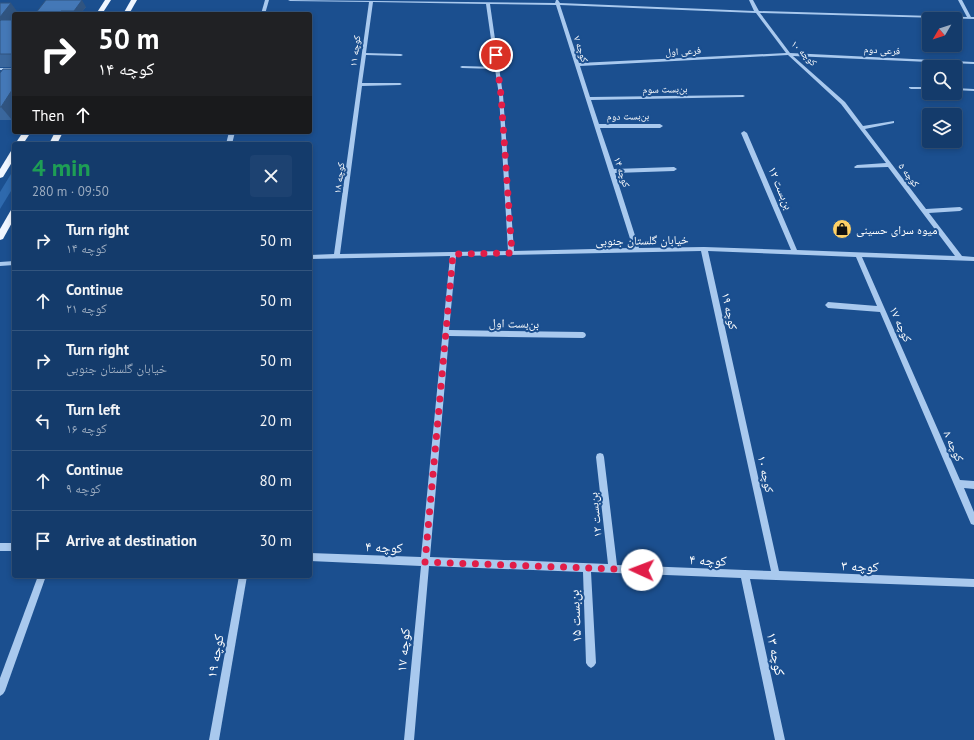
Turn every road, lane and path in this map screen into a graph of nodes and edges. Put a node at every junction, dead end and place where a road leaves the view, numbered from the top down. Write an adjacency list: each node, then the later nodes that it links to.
1 (108, 0): 11 (main road)
2 (134, 0): 12 (main road)
3 (267, 0): 13 (street)
4 (290, 0): 5 (street)
5 (371, 0): 8 (street); 16 (street, کوچه ۱۱)
6 (751, 0): 14 (street)
7 (960, 0): 15 (street)
8 (452, 1): 10 (street)
9 (557, 2): 10 (street); 14 (street); 20 (street, کوچه ۷)
10 (488, 3): 22 (street)
11 (100, 12)
12 (127, 12)
13 (264, 12)
14 (756, 12): 15 (street); 17 (street, کوچه ۱۰)
15 (972, 18)
16 (364, 54): 18 (street); 26 (street, کوچه ۱۱)
17 (789, 54): 19 (street, فرعی دوم); 20 (street, فرعی اول); 34 (street, کوچه ۱۰)
18 (402, 55)
19 (974, 63)
20 (577, 65): 32 (street, کوچه ۷)
21 (462, 67): 22 (street)
22 (497, 68): 53 (street)
23 (0, 69): 24 (street)
24 (12, 69)
25 (400, 84): 26 (street)
26 (360, 85): 33 (street, کوچه ۱۱)
27 (910, 88): 28 (street)
28 (922, 88)
29 (962, 89): 30 (street)
30 (974, 90)
31 (743, 96): 32 (street, بن‌بست سوم)
32 (588, 99): 36 (street, کوچه ۱۴)
33 (358, 103): 56 (street, کوچه ۱۸)
34 (843, 103): 38 (street, کوچه ۵)
35 (892, 122): 38 (street)
36 (597, 126): 37 (street, بن‌بست دوم); 44 (street, کوچه ۱۴)
37 (660, 126)
38 (862, 128): 41 (street, کوچه ۵)
39 (744, 132): 52 (street, بن‌بست ۱۲)
40 (12, 155): 45 (main road)
41 (890, 165): 42 (street); 47 (street, کوچه ۵)
42 (857, 166)
43 (674, 169): 44 (street)
44 (612, 171): 51 (street, کوچه ۱۴)
45 (0, 175)
46 (960, 209): 47 (street)
47 (925, 211): 58 (street, کوچه ۵)
48 (12, 216): 49 (main road)
49 (0, 237)
50 (704, 249): 51 (street, خیابان گلستان جنوبی); 52 (street, خیابان گلستان جنوبی); 66 (street, کوچه ۱۹)
51 (637, 251): 53 (street, خیابان گلستان جنوبی)
52 (795, 252): 55 (street, خیابان گلستان جنوبی)
53 (512, 253): 54 (street, خیابان گلستان جنوبی)
54 (453, 254): 56 (street, خیابان گلستان جنوبی); 64 (street)
55 (858, 254): 58 (street, خیابان گلستان جنوبی); 63 (street, کوچه ۱۷)
56 (338, 256): 57 (street, خیابان گلستان جنوبی)
57 (312, 257)
58 (961, 259): 59 (street, خیابان گلستان جنوبی)
59 (974, 259)
60 (12, 263): 61 (street)
61 (0, 264)
62 (828, 305): 63 (street)
63 (881, 309): 67 (street, کوچه ۱۷)
64 (446, 333): 65 (street, بن‌بست اول); 75 (street)
65 (583, 335)
66 (732, 377): 79 (street, کوچه ۱۰)
67 (923, 404): 69 (street, کوچه ۸)
68 (600, 457): 77 (street, بن‌بست ۱۲)
69 (958, 484): 70 (street); 71 (street, کوچه ۸)
70 (974, 485)
71 (974, 521)
72 (0, 547): 73 (street)
73 (12, 547)
74 (312, 557): 75 (street, کوچه ۴)
75 (425, 562): 76 (street, کوچه ۴); 86 (street, کوچه ۱۷)
76 (587, 568): 77 (street, کوچه ۴); 83 (street, بن‌بست ۱۵)
77 (613, 569): 78 (street, کوچه ۴)
78 (745, 575): 79 (street, کوچه ۳); 87 (street, کوچه ۱۳)
79 (776, 576): 82 (street, کوچه ۳)
80 (41, 578): 84 (street)
81 (244, 578): 85 (street, کوچه ۱۹)
82 (974, 583)
83 (591, 663)
84 (0, 692)
85 (214, 740)
86 (409, 740)
87 (780, 740)

